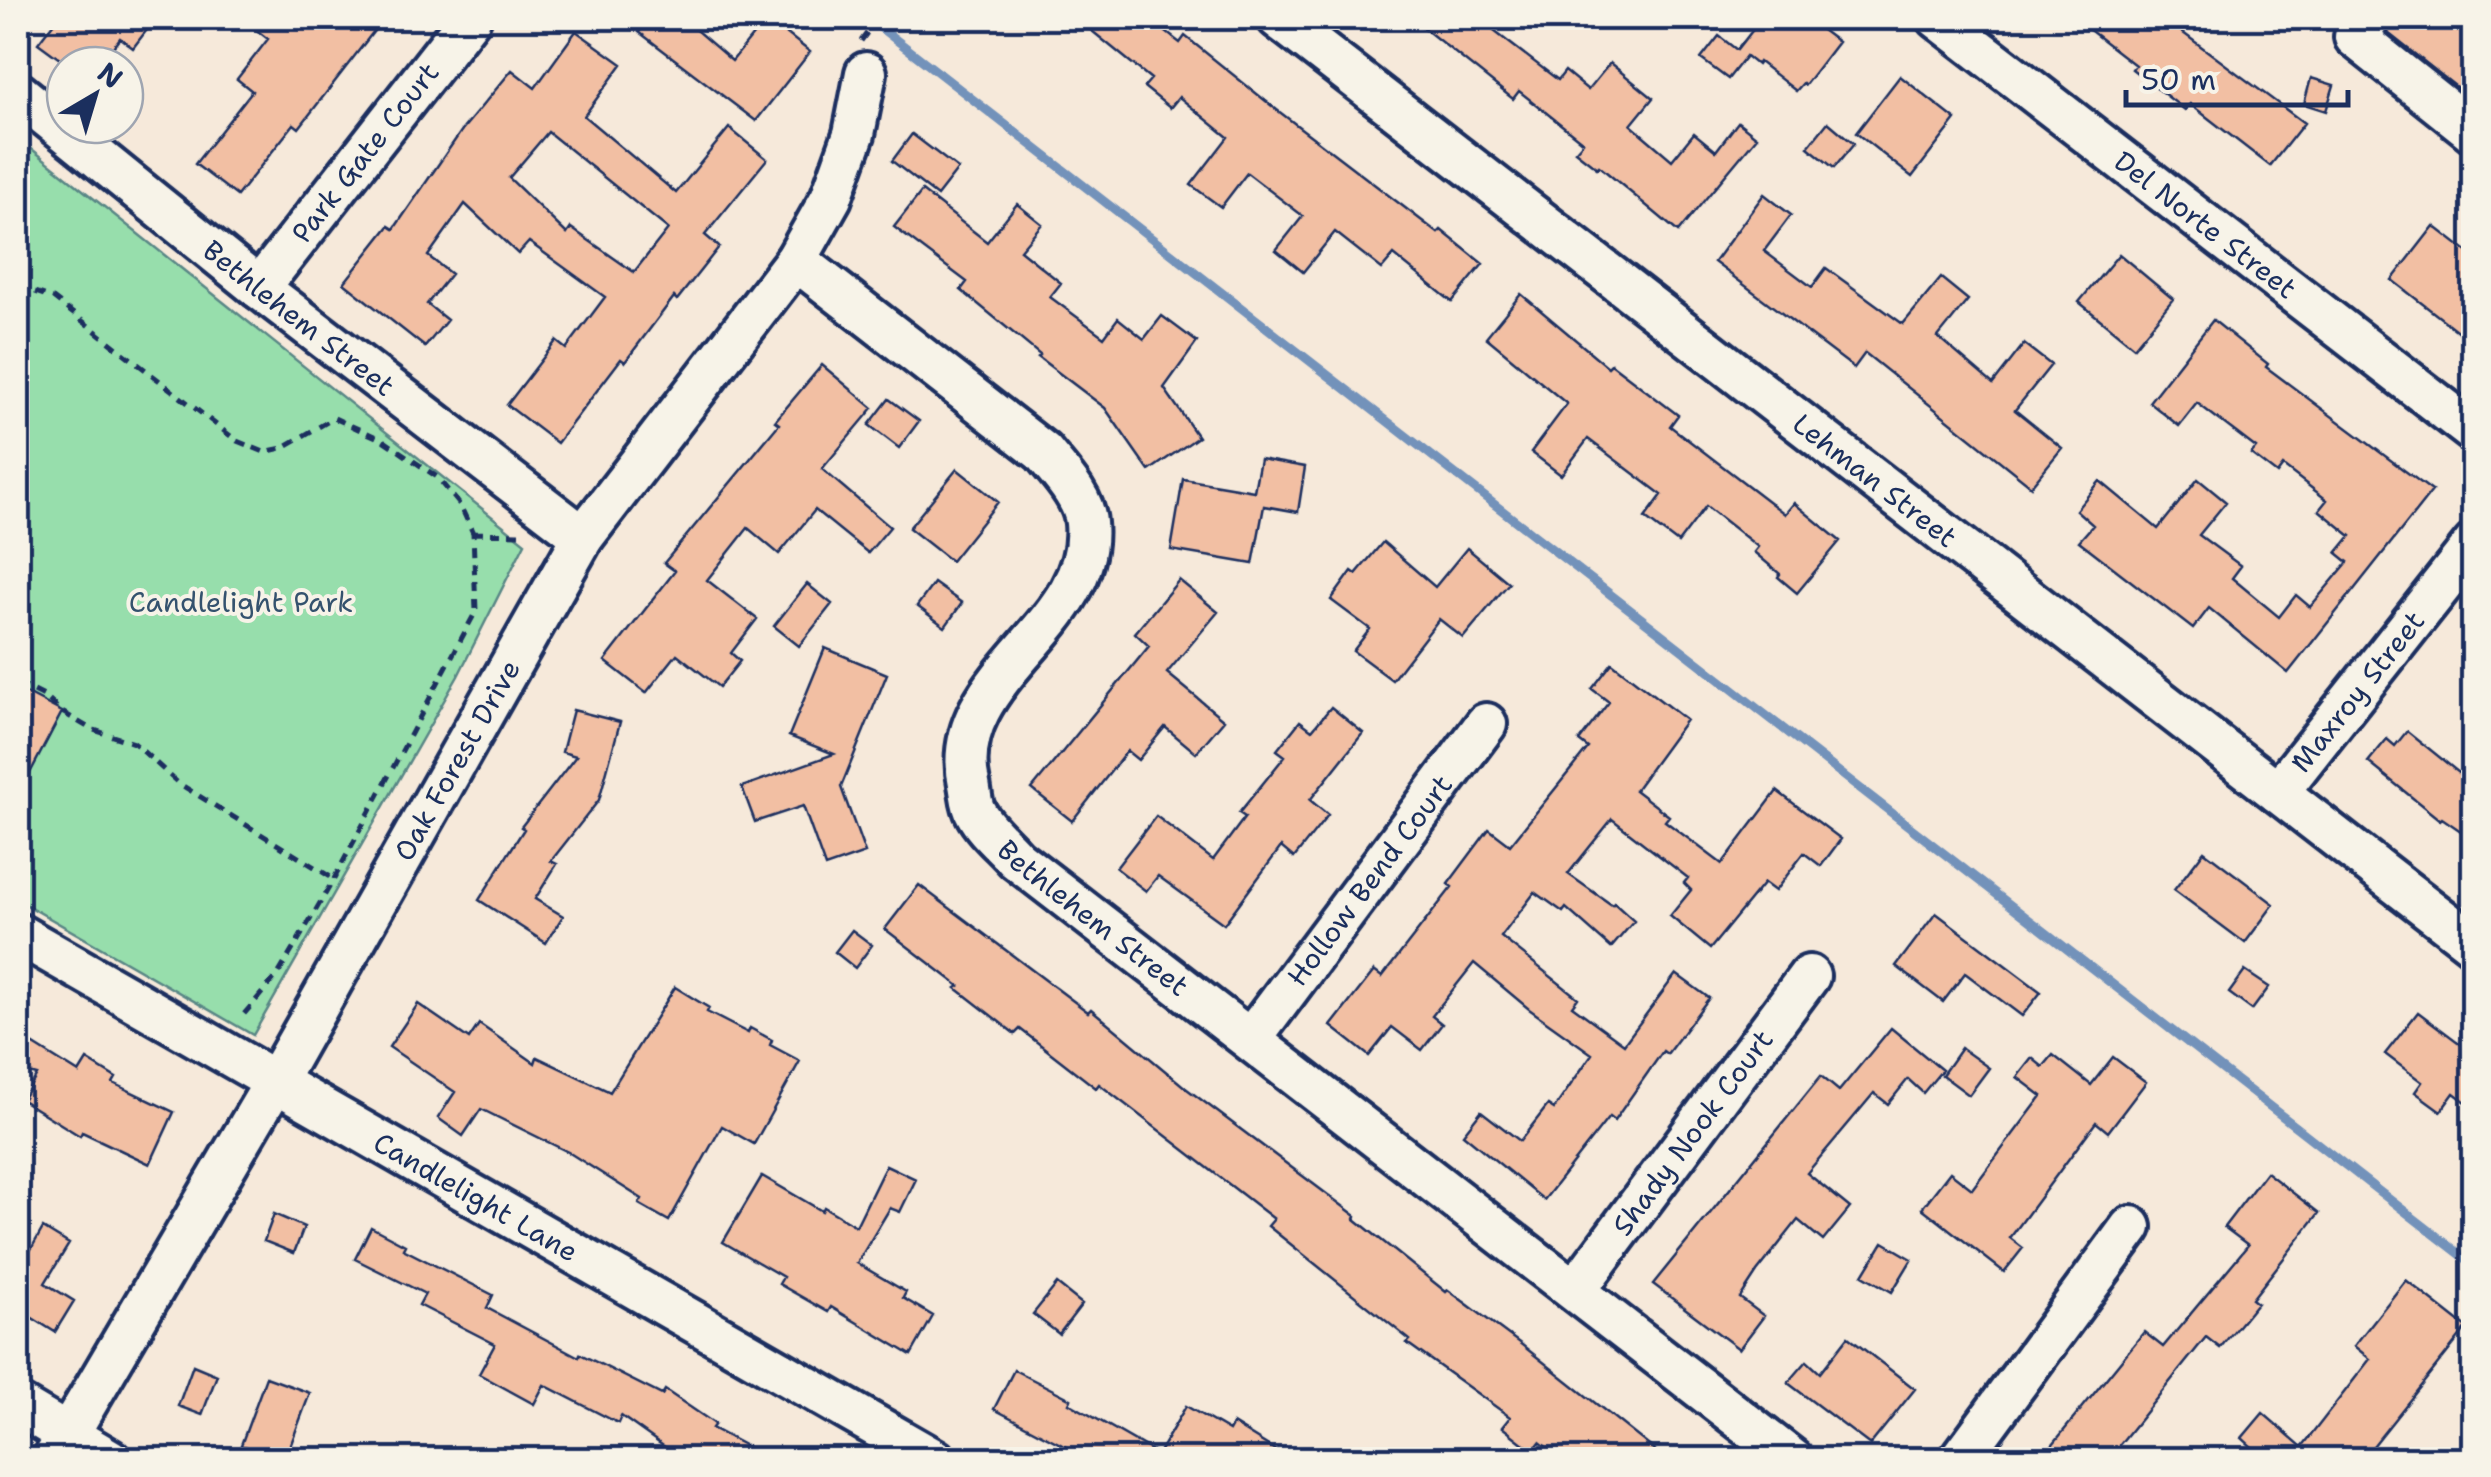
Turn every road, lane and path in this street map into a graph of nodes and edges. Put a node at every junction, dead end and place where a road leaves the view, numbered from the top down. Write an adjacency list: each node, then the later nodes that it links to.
1 (470, 18): 11 (street, Park Gate Court)
2 (878, 18): 6 (path)
3 (1278, 18): 19 (street, Lehman Street)
4 (1938, 18): 12 (street, Del Norte Street)
5 (2370, 18): 8 (street)
6 (859, 63): 9 (street, Oak Forest Drive)
7 (18, 93): 11 (street, Bethlehem Street)
8 (2474, 132)
9 (796, 260): 13 (street, Oak Forest Drive); 24 (street, Bethlehem Street)
10 (18, 286): 20 (path)
11 (259, 288): 13 (street, Bethlehem Street)
12 (2474, 432)
13 (583, 537): 26 (street, Oak Forest Drive)
14 (2474, 544): 19 (street, Maxroy Street)
15 (18, 610): 16 (path)
16 (32, 617)
17 (18, 684): 20 (path)
18 (1486, 724): 24 (street, Hollow Bend Court)
19 (2278, 792): 22 (street, Lehman Street)
20 (334, 879): 25 (path)
21 (18, 934): 25 (street, Candlelight Lane)
22 (2474, 944)
23 (1809, 976): 28 (street, Shady Nook Court)
24 (1252, 1038): 28 (street, Bethlehem Street)
25 (224, 1052): 26 (street, Candlelight Lane)
26 (275, 1082): 30 (street, Oak Forest Drive); 32 (street, Candlelight Lane)
27 (2131, 1227): 34 (street)
28 (1576, 1289): 33 (street, Bethlehem Street)
29 (18, 1405): 30 (street)
30 (60, 1447): 31 (street)
31 (110, 1460)
32 (935, 1460)
33 (1794, 1460)
34 (1960, 1460)

